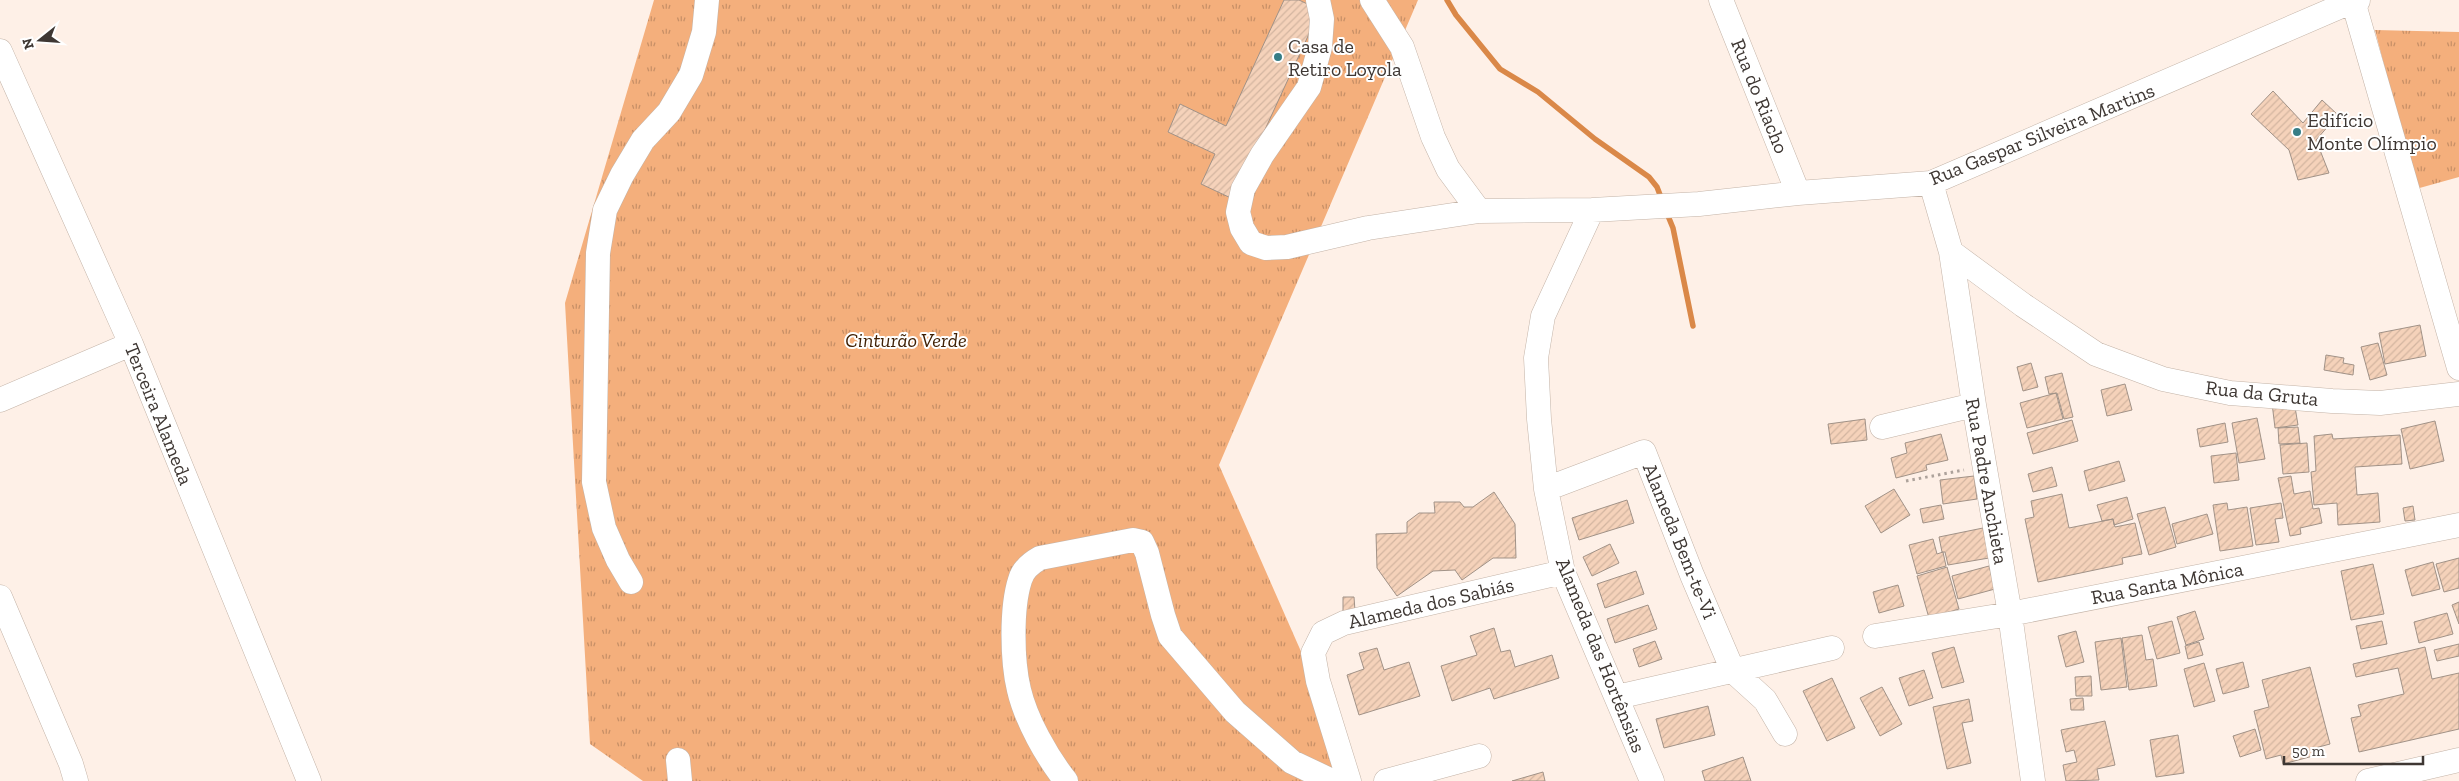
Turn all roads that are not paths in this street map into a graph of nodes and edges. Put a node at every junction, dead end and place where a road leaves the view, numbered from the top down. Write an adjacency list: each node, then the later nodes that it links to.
1 (707, 0): 21 (street)
2 (1318, 0): 10 (street, Rua Gaspar Silveira Martins)
3 (1372, 0): 10 (street)
4 (1721, 0): 8 (street, Rua do Riacho)
5 (2354, 0): 7 (street, Rua Gaspar Silveira Martins); 13 (street)
6 (0, 50): 12 (street, Terceira Alameda)
7 (1931, 184): 8 (street, Rua Gaspar Silveira Martins); 11 (street, Rua Padre Anchieta)
8 (1798, 193): 9 (street, Rua Gaspar Silveira Martins)
9 (1592, 210): 10 (street, Rua Gaspar Silveira Martins); 18 (street, Alameda das Hortênsias)
10 (1479, 211)
11 (1951, 252): 14 (street, Rua da Gruta); 16 (street, Rua Padre Anchieta)
12 (131, 344): 15 (street); 32 (street, Terceira Alameda)
13 (2459, 368)
14 (2459, 394)
15 (0, 400)
16 (1974, 405): 17 (street); 23 (street, Rua Padre Anchieta)
17 (1882, 426)
18 (1546, 489): 20 (street, Alameda das Hortênsias); 26 (street, Alameda Bem-te-Vi)
19 (2459, 525): 23 (street, Rua Santa Mônica)
20 (1563, 572): 27 (street, Alameda das Hortênsias); 35 (street, Alameda dos Sabiás)
21 (631, 582)
22 (0, 597): 31 (street)
23 (2010, 614): 24 (street, Rua Santa Mônica); 38 (street, Rua Padre Anchieta)
24 (1875, 636)
25 (1832, 648): 26 (street)
26 (1733, 671): 27 (street); 28 (street)
27 (1617, 697): 37 (street, Alameda das Hortênsias)
28 (1785, 734)
29 (1479, 756): 36 (street)
30 (2459, 760): 39 (street)
31 (76, 781)
32 (309, 781)
33 (1066, 781): 34 (street)
34 (1332, 781)
35 (1349, 781)
36 (1386, 781)
37 (1652, 781)
38 (2032, 781)
39 (2368, 781)

